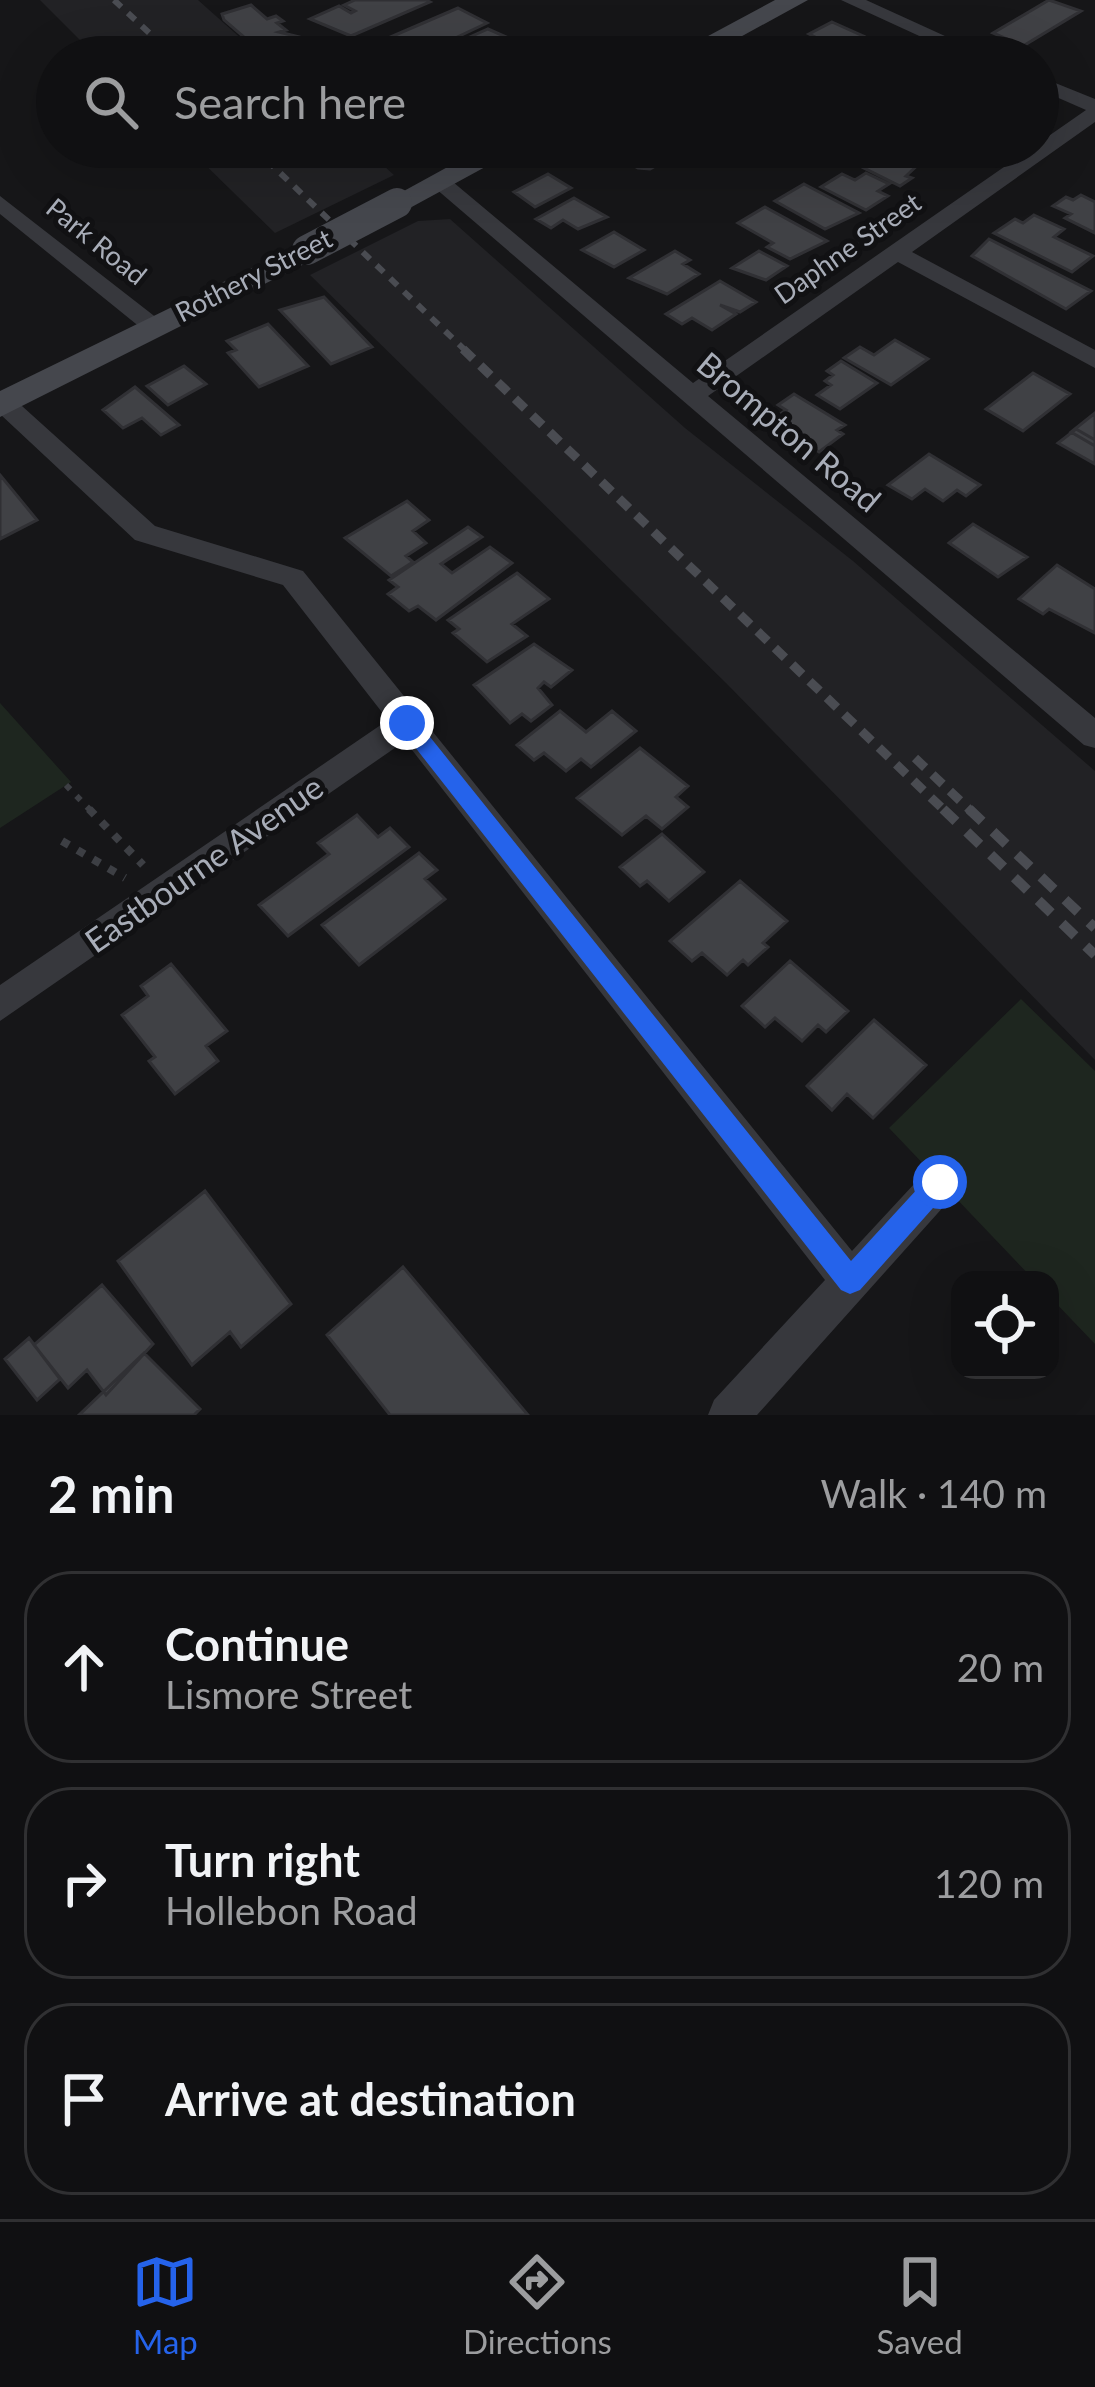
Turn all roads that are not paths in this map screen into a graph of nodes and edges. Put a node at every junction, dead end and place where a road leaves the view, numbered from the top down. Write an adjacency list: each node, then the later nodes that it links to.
1 (795, 0): 3 (main road)
2 (850, 0): 4 (street)
3 (724, 36)
4 (933, 36)
5 (1059, 92): 6 (street)
6 (1095, 110): 7 (street, Daphne Street)
7 (1059, 136)
8 (466, 168): 10 (main road, Rothery Street)
9 (1014, 168): 12 (street, Daphne Street)
10 (439, 182): 13 (main road, Rothery Street, bridge); 15 (street, Brompton Road)
11 (0, 203): 13 (street, Park Road)
12 (896, 252): 14 (street); 15 (street, Daphne Street)
13 (154, 327): 16 (main road, Rothery Street)
14 (1095, 360)
15 (694, 394): 18 (street, Brompton Road)
16 (1, 404): 17 (street)
17 (407, 723): 19 (street, Eastbourne Avenue); 21 (street)
18 (1095, 736)
19 (0, 1005)
20 (940, 1182): 21 (street)
21 (850, 1281): 22 (street)
22 (729, 1415)

